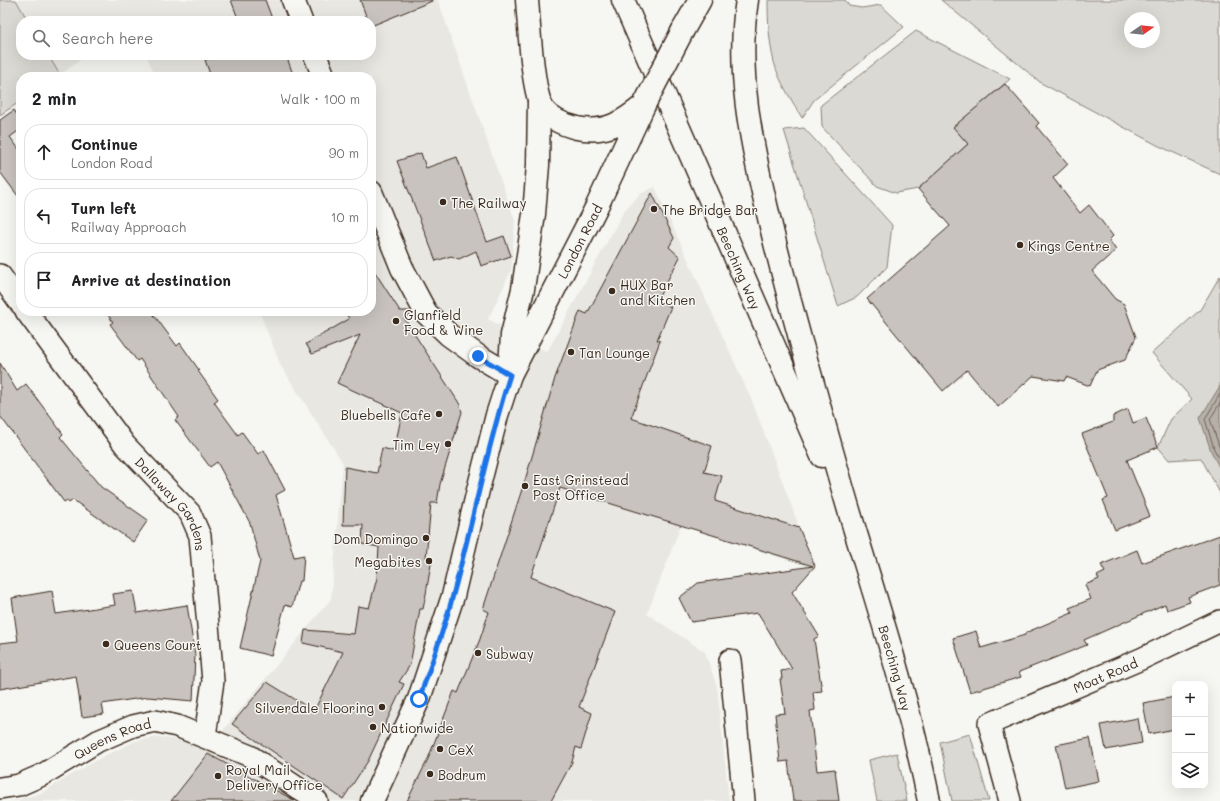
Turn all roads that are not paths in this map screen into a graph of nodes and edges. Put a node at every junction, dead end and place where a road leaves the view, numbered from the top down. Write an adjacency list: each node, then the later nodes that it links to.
1 (293, 0): 6 (main road)
2 (526, 0): 9 (main road, London Road)
3 (623, 0): 16 (main road, Beeching Way)
4 (700, 0): 10 (main road, London Road, bridge)
5 (747, 0): 16 (main road, Beeching Way)
6 (299, 16)
7 (317, 60): 8 (main road)
8 (322, 72)
9 (539, 101): 10 (main road, London Road); 15 (main road, London Road)
10 (644, 104): 15 (main road, London Road)
11 (376, 204): 15 (main road)
12 (0, 275): 13 (street)
13 (16, 297)
14 (30, 316): 19 (street, Dallaway Gardens)
15 (510, 375): 22 (main road, London Road)
16 (857, 536): 24 (main road, Beeching Way)
17 (1220, 621): 25 (street, Moat Road)
18 (730, 660): 23 (street)
19 (205, 736): 20 (street, Queens Road); 21 (street, Queens Road)
20 (0, 788)
21 (317, 801)
22 (372, 801)
23 (744, 801)
24 (929, 801)
25 (1010, 801)

